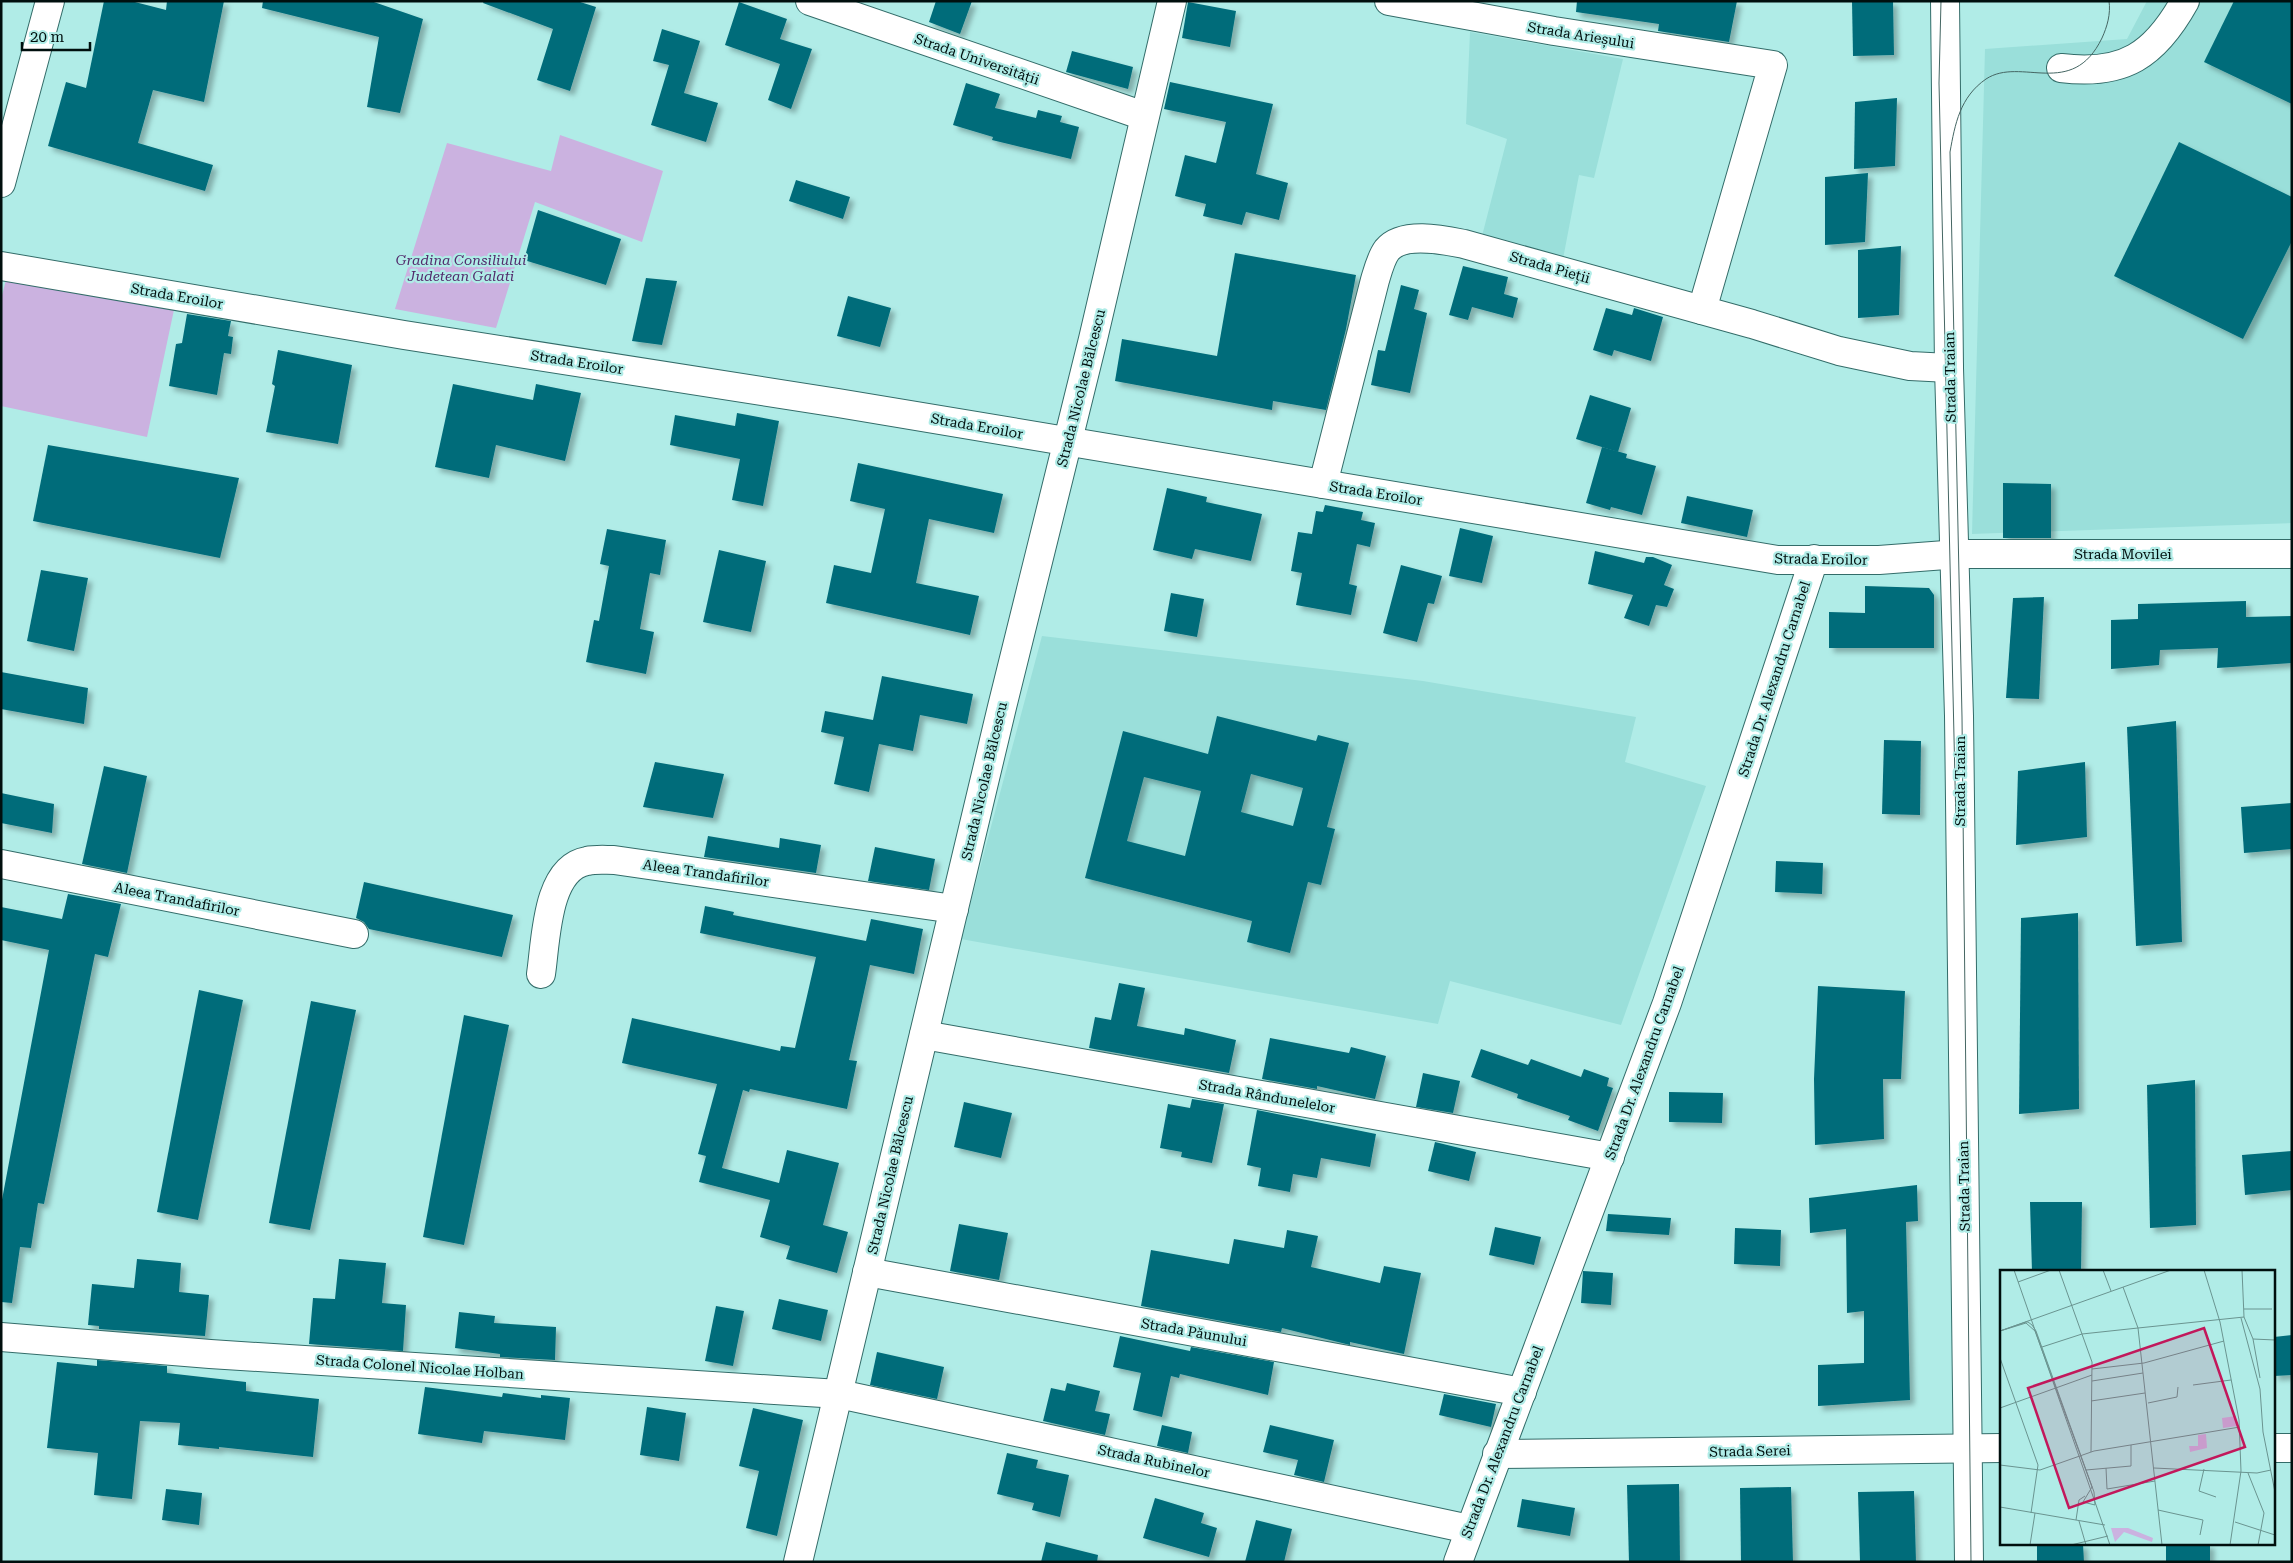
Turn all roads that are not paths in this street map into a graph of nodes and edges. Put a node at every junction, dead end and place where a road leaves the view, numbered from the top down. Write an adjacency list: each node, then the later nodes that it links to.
1 (50, 1): 9 (street)
2 (810, 1): 8 (street, Strada Universității)
3 (1172, 1): 8 (street, Strada Nicolae Bălcescu)
4 (1389, 1): 11 (street, Strada Arieșului)
5 (1945, 1): 12 (street, Strada Traian)
6 (2185, 1): 7 (street)
7 (2061, 68)
8 (1144, 116): 13 (street, Strada Nicolae Bălcescu)
9 (1, 183)
10 (1, 266): 13 (street, Strada Eroilor)
11 (1702, 310): 12 (street, Strada Pieții); 14 (street, Strada Pieții)
12 (1949, 368): 15 (street, Strada Traian)
13 (1068, 442): 14 (street, Strada Eroilor); 19 (street, Strada Nicolae Bălcescu)
14 (1324, 484): 17 (street, Strada Eroilor)
15 (1954, 554): 16 (street, Strada Movilei); 17 (street, Strada Eroilor); 28 (street, Strada Traian)
16 (2292, 554)
17 (1814, 558): 23 (street, Strada Dr. Alexandru Carnabel)
18 (1, 864): 20 (street, Aleea Trandafirilor)
19 (954, 909): 21 (street, Aleea Trandafirilor); 22 (street, Strada Nicolae Bălcescu)
20 (354, 934)
21 (541, 974)
22 (924, 1035): 23 (street, Strada Rândunelelor); 24 (street, Strada Nicolae Bălcescu)
23 (1610, 1157): 26 (street, Strada Dr. Alexandru Carnabel)
24 (867, 1272): 26 (street, Strada Păunului); 27 (street, Strada Nicolae Bălcescu)
25 (1, 1337): 27 (street, Strada Colonel Nicolae Holban)
26 (1522, 1392): 32 (street, Strada Dr. Alexandru Carnabel)
27 (839, 1394): 33 (street, Strada Rubinelor); 34 (street, Strada Nicolae Bălcescu)
28 (1968, 1448): 29 (street, Strada Serei); 32 (street, Strada Serei); 36 (street, Strada Traian)
29 (2000, 1448)
30 (2276, 1448): 31 (street)
31 (2292, 1448)
32 (1497, 1454): 33 (street, Strada Dr. Alexandru Carnabel)
33 (1469, 1529): 35 (street, Strada Dr. Alexandru Carnabel)
34 (798, 1562)
35 (1458, 1562)
36 (1970, 1562)

